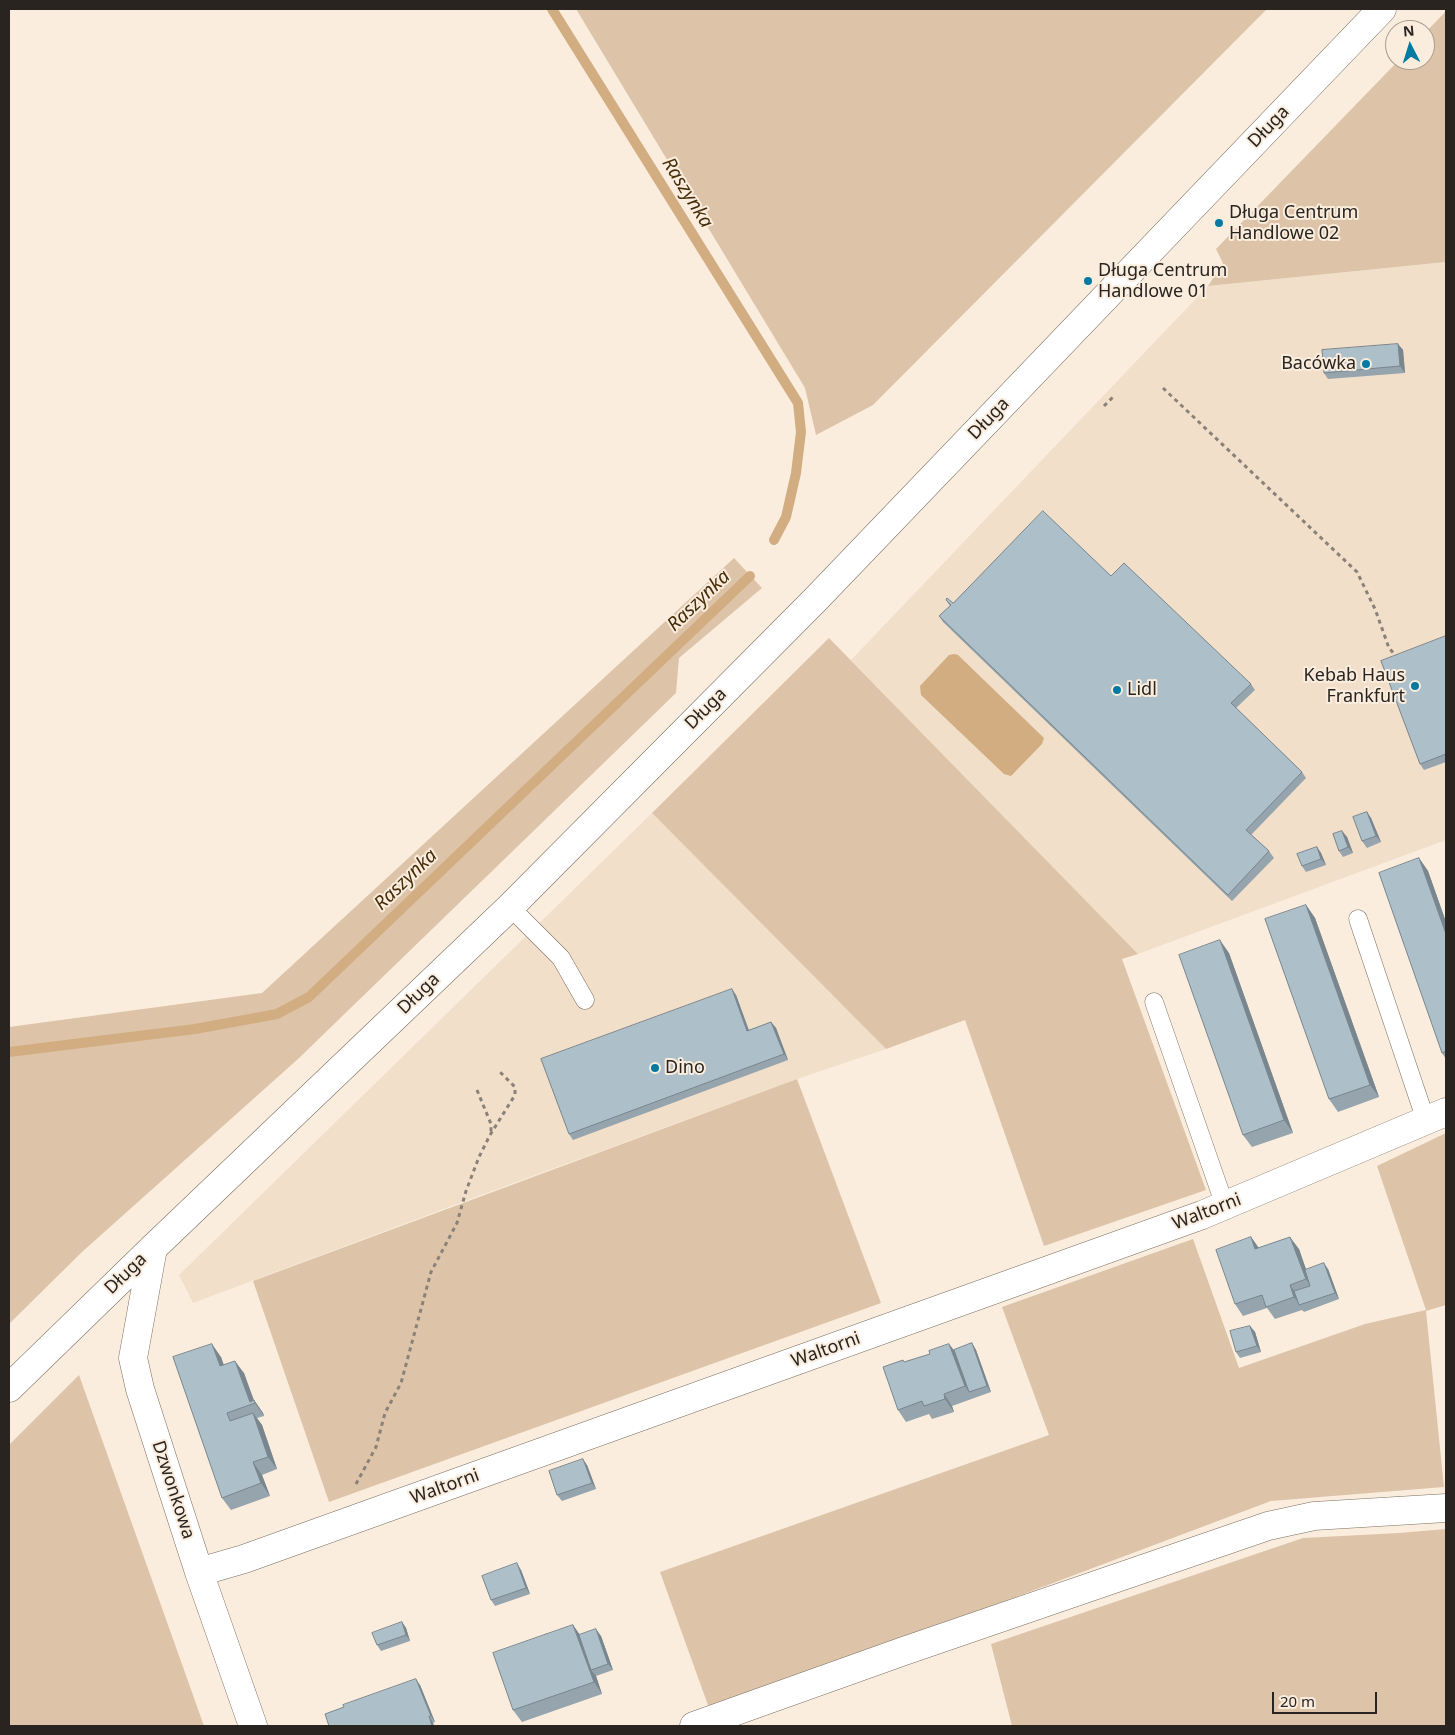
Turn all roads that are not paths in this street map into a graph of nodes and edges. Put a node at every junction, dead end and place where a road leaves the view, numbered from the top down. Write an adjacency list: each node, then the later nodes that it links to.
1 (1382, 9): 2 (street, Długa)
2 (510, 907): 4 (lane); 8 (street, Długa)
3 (1358, 918): 6 (lane)
4 (585, 1000)
5 (1154, 1002): 7 (lane)
6 (1436, 1117): 7 (street, Waltorni)
7 (1225, 1206): 11 (street, Waltorni)
8 (153, 1248): 9 (street, Długa); 11 (street, Dzwonkowa)
9 (9, 1388)
10 (1446, 1508): 13 (street)
11 (200, 1572): 12 (street, Dzwonkowa)
12 (253, 1726)
13 (694, 1726)

